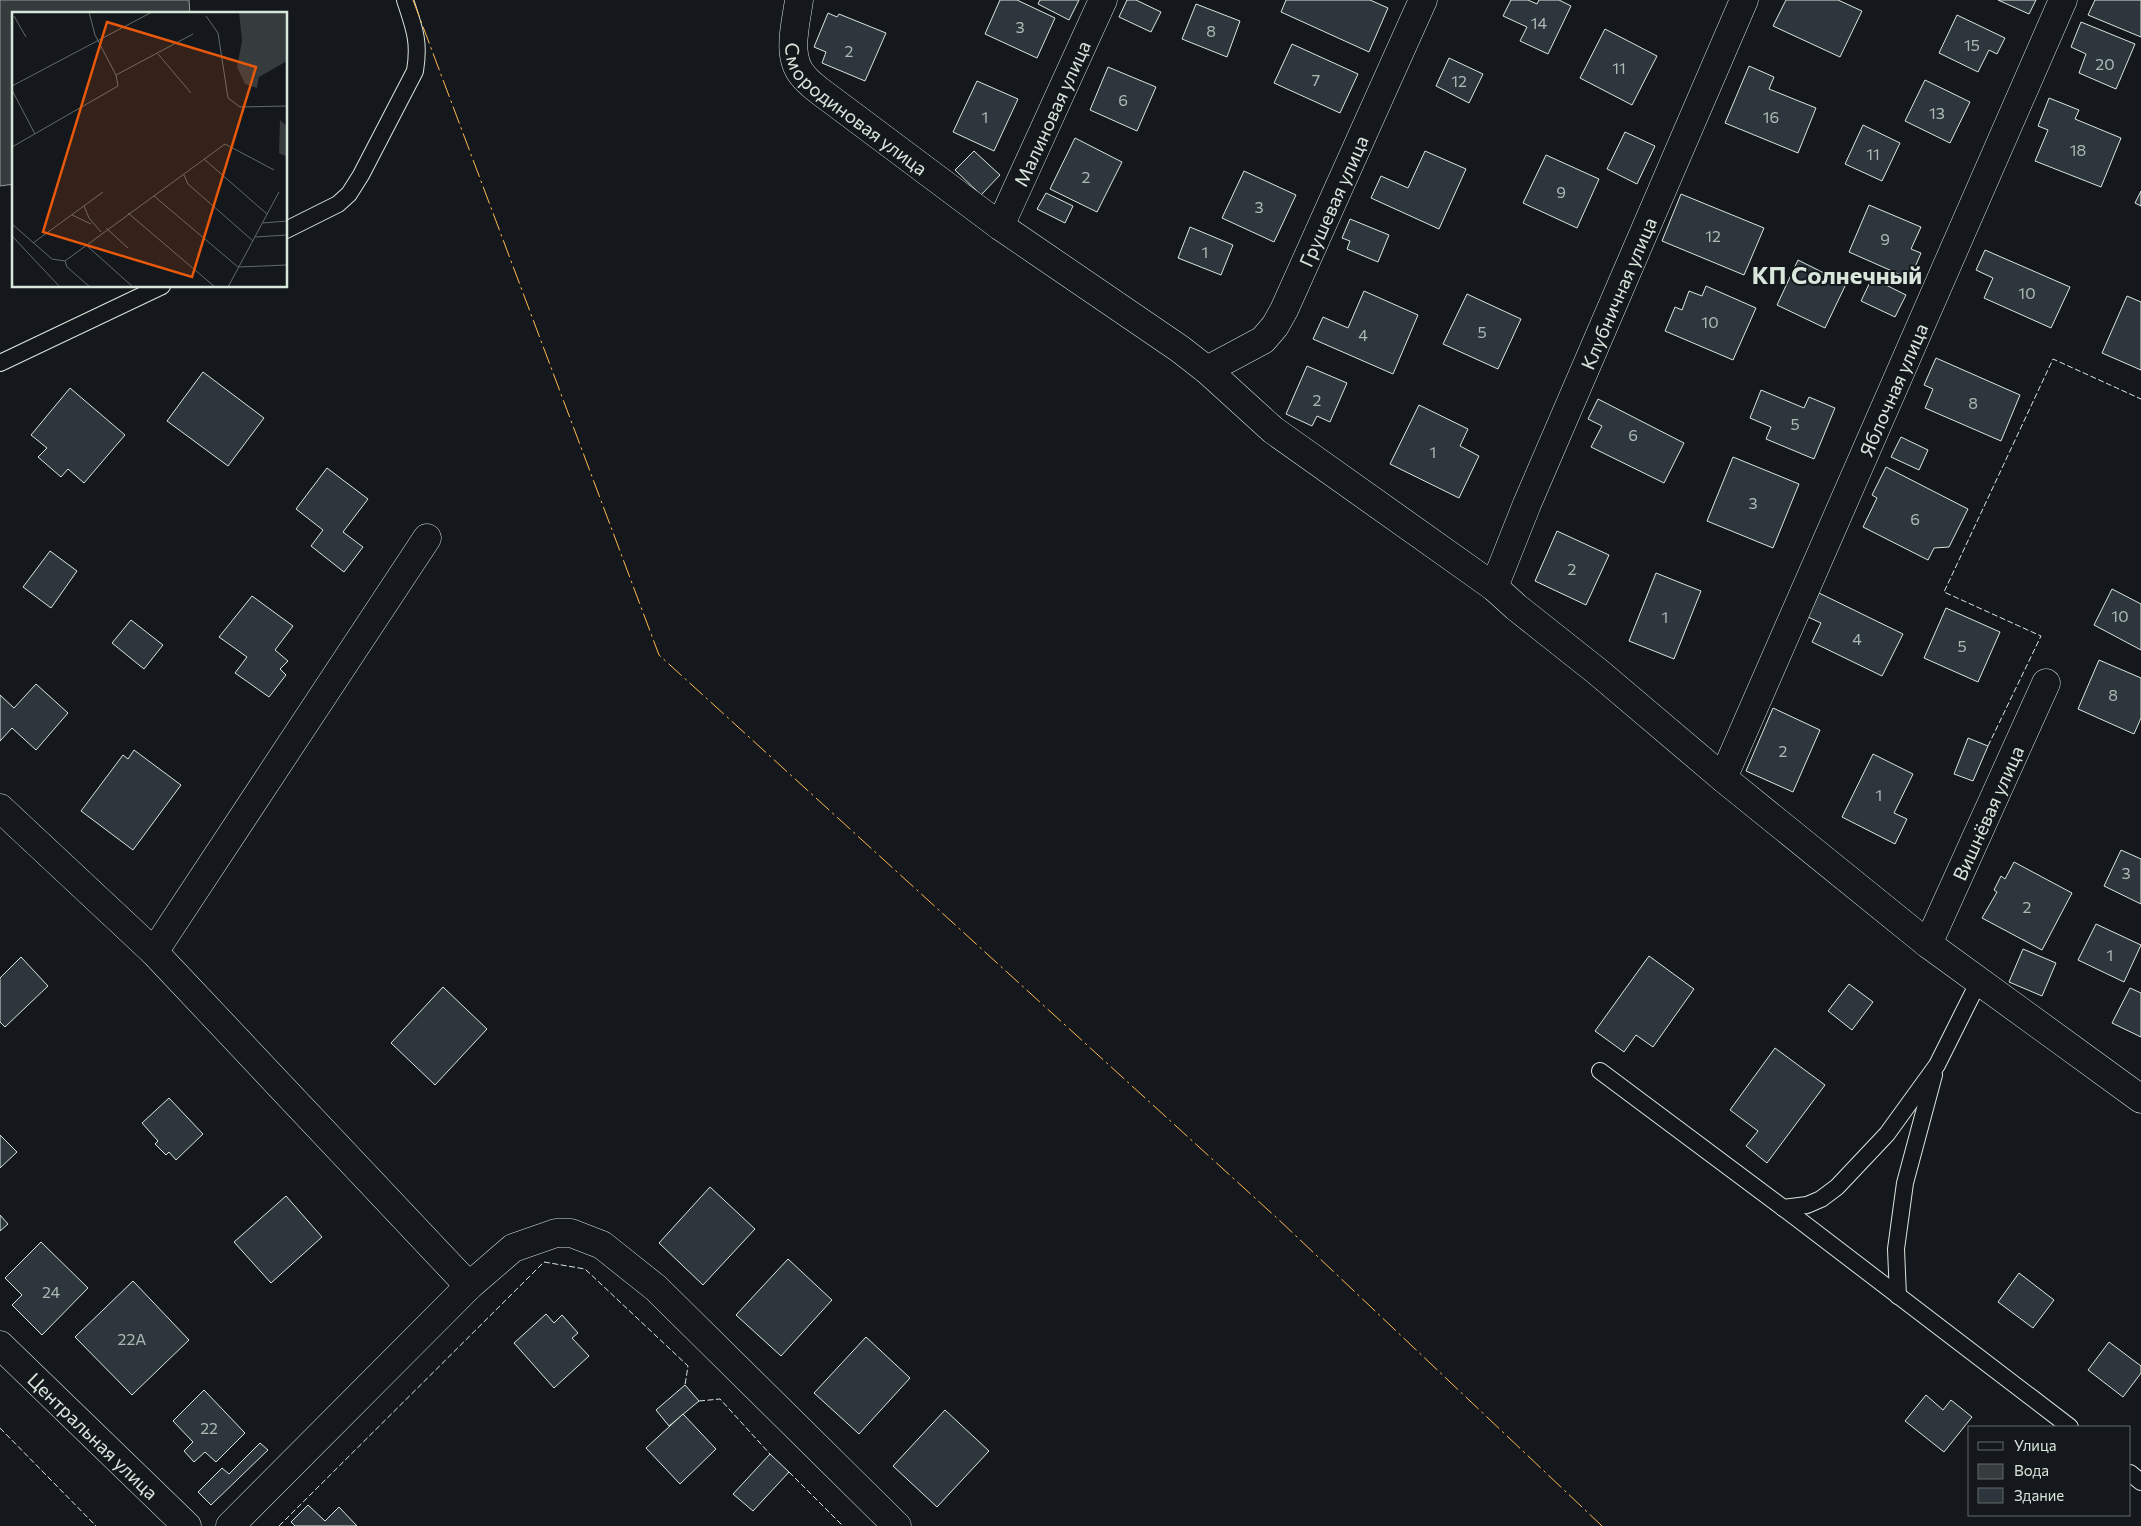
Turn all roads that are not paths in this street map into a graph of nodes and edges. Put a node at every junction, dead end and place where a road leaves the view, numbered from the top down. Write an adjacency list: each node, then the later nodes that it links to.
1 (405, 0): 8 (lane)
2 (799, 0): 7 (street, Смородиновая улица)
3 (1103, 0): 7 (street, Малиновая улица)
4 (1423, 0): 11 (street, Грушевая улица)
5 (1744, 0): 13 (street, Клубничная улица)
6 (2063, 0): 15 (street, Яблочная улица)
7 (1000, 226): 11 (street, Смородиновая улица)
8 (288, 229)
9 (158, 288): 10 (lane)
10 (0, 363)
11 (1207, 370): 13 (street, Смородиновая улица)
12 (427, 538): 18 (street)
13 (1494, 587): 15 (street, Смородиновая улица)
14 (2046, 683): 17 (street, Вишнёвая улица)
15 (1723, 778): 17 (street, Смородиновая улица)
16 (0, 808): 18 (street)
17 (1928, 944): 19 (street, Смородиновая улица)
18 (154, 952): 24 (street)
19 (1979, 980): 20 (lane); 22 (street, Смородиновая улица)
20 (1936, 1065): 23 (lane); 25 (lane)
21 (1600, 1071): 23 (lane)
22 (2139, 1091)
23 (1783, 1208): 25 (lane)
24 (469, 1286): 31 (street); 32 (street)
25 (1898, 1296): 27 (lane)
26 (0, 1345): 30 (street, Центральная улица)
27 (2069, 1426)
28 (2131, 1474): 29 (lane)
29 (2141, 1482)
30 (187, 1526)
31 (230, 1526)
32 (897, 1526)

